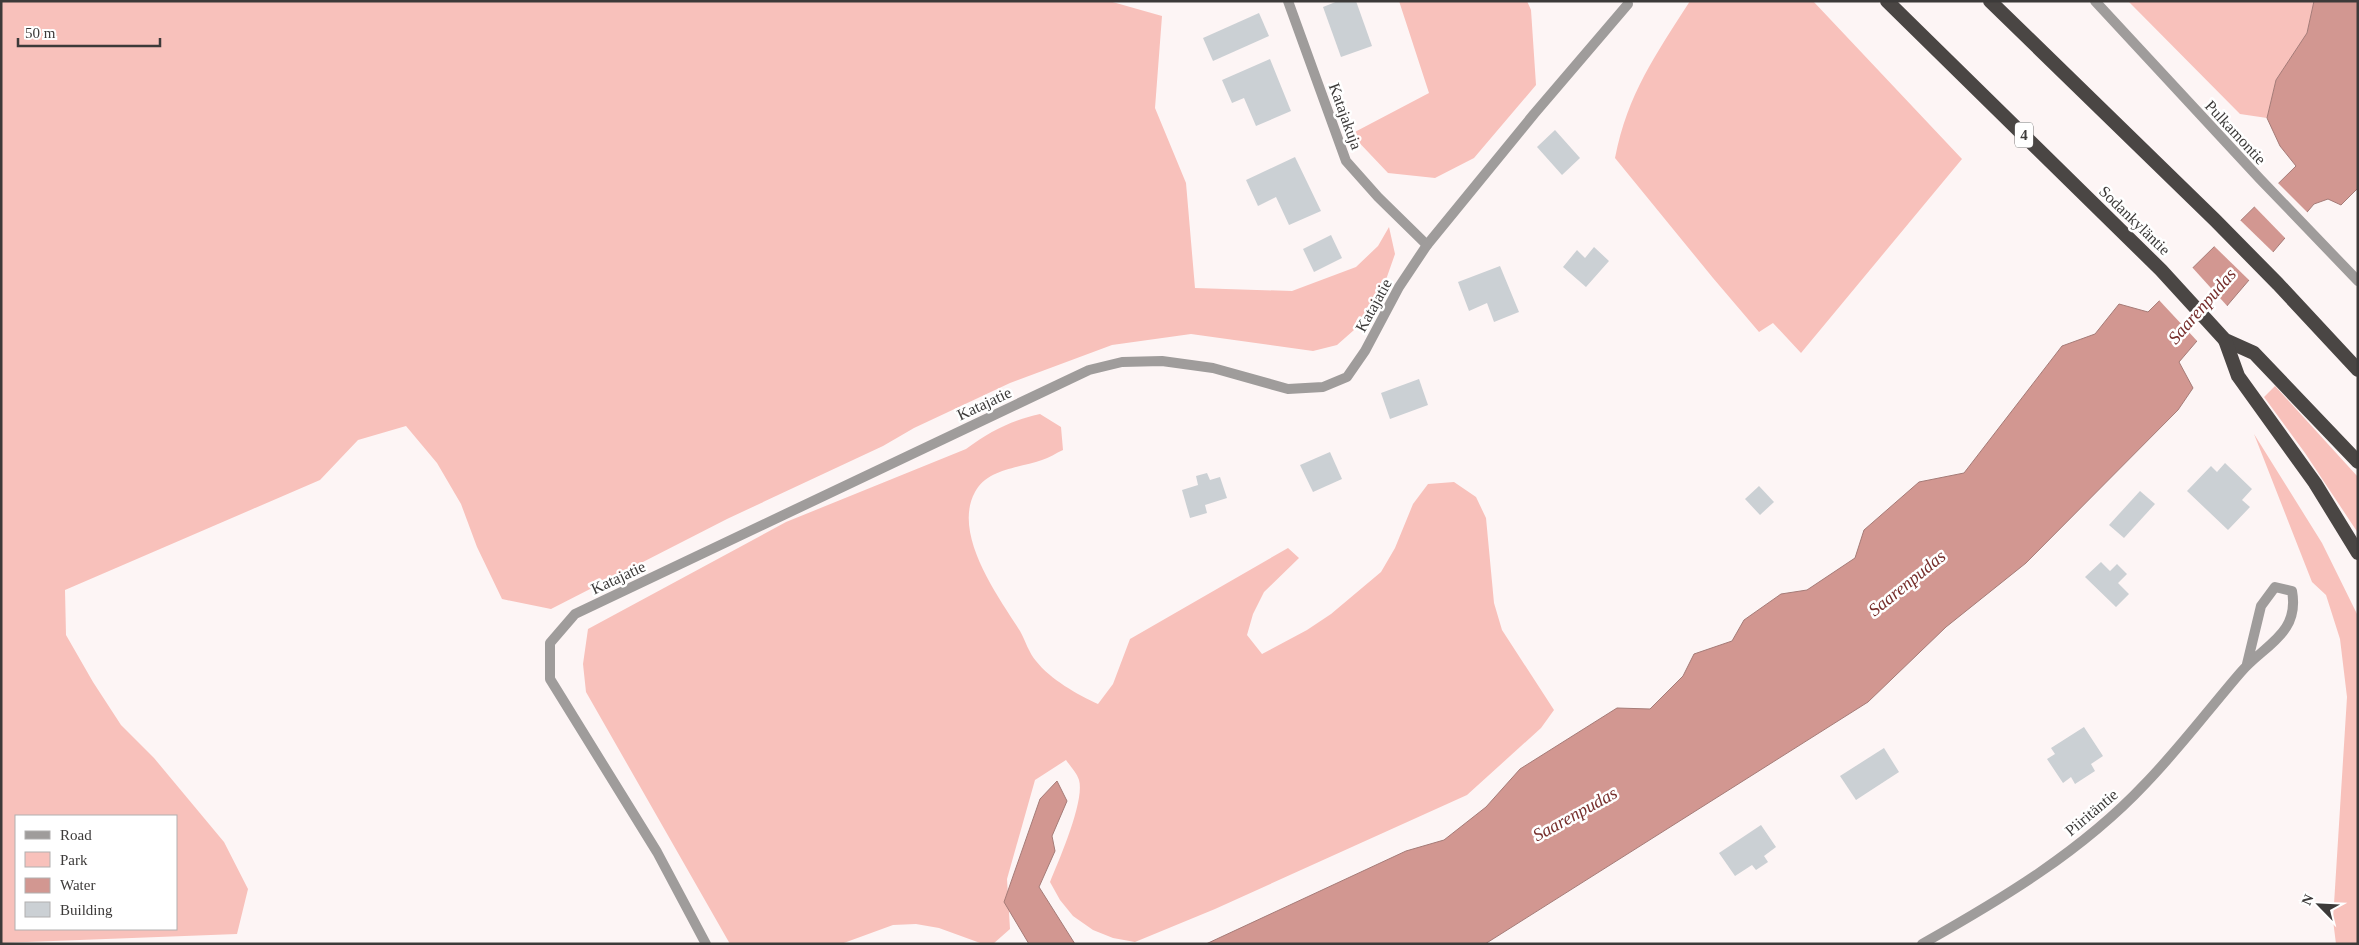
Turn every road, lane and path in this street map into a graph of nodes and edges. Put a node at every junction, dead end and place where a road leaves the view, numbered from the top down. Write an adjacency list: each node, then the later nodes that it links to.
1 (1288, 1): 6 (street, Katajakuja)
2 (1886, 1): 8 (highway, Sodankyläntie / 4)
3 (1990, 1): 9 (highway)
4 (2095, 1): 7 (street, Pulkamontie)
5 (1628, 4): 6 (street, Katajatie)
6 (1427, 245): 13 (street, Katajatie)
7 (2358, 281)
8 (2226, 340): 10 (highway, Sodankyläntie / 4); 11 (highway)
9 (2358, 370)
10 (2358, 462)
11 (2358, 552)
12 (2247, 664): 12 (street, Piiritäntie); 14 (street, Piiritäntie)
13 (706, 944)
14 (1922, 944)

